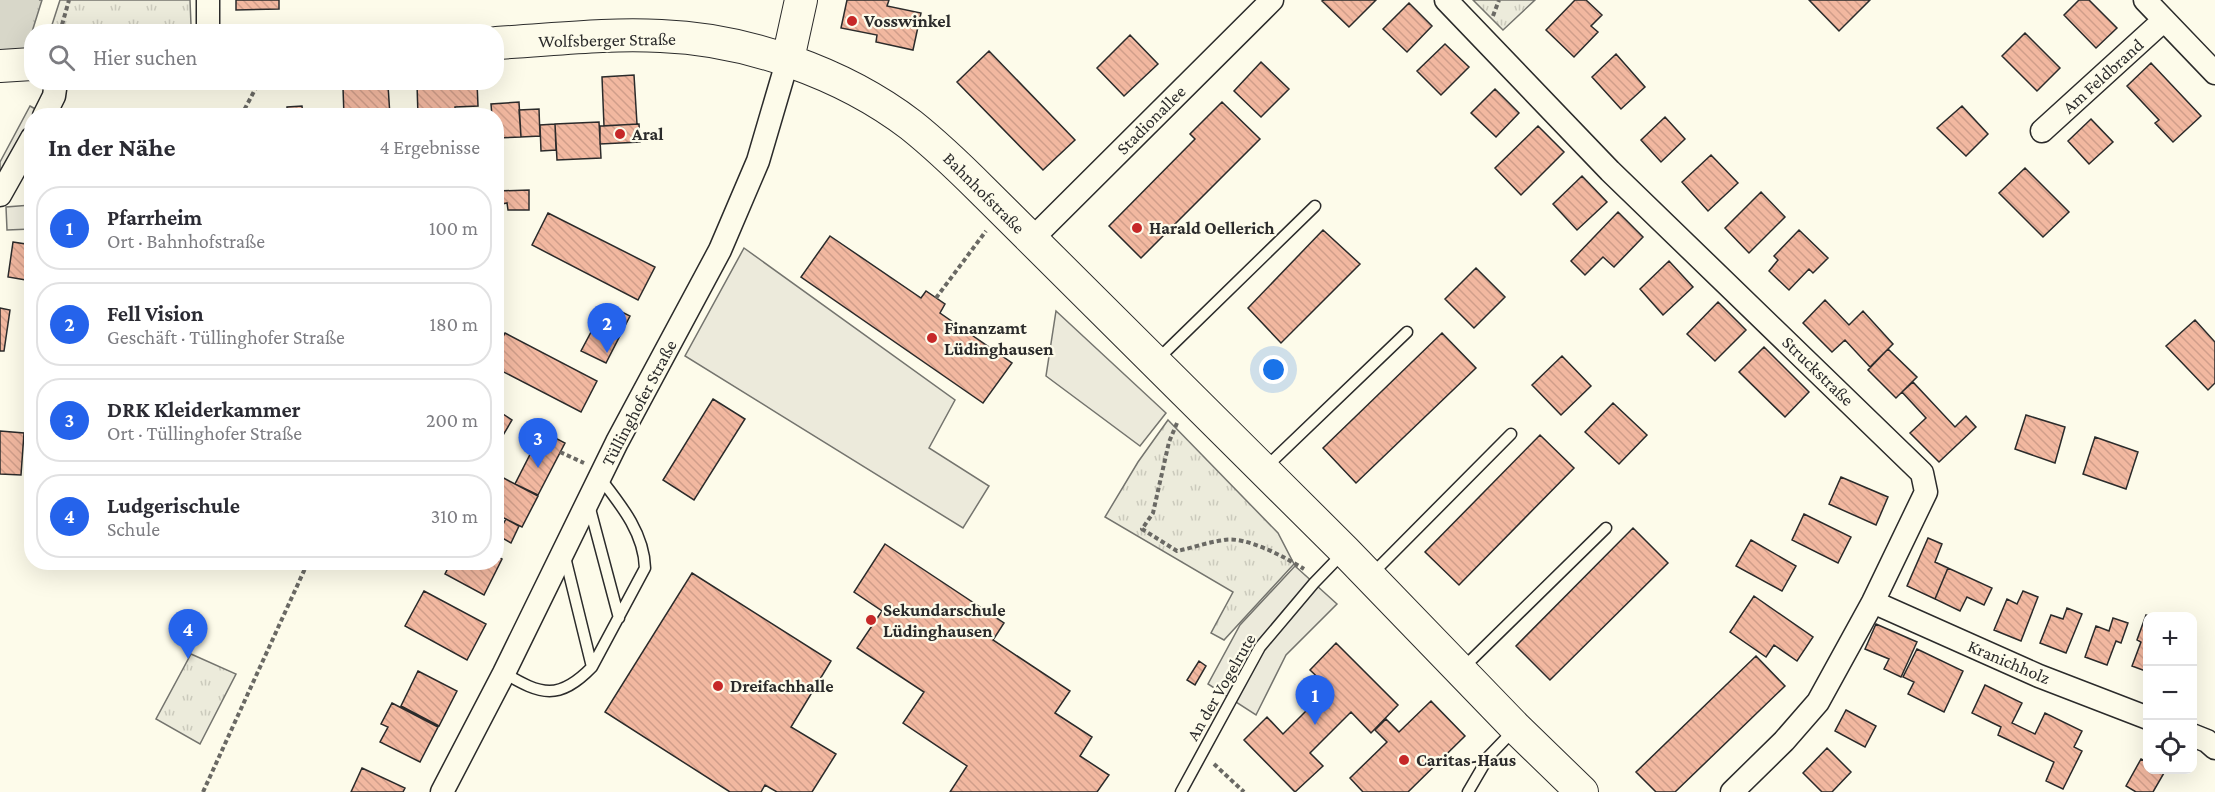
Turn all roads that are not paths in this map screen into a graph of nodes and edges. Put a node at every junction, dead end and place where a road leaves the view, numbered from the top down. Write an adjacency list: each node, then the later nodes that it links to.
1 (208, 0): 7 (street)
2 (801, 0): 9 (main road, Tüllinghofer Straße)
3 (1272, 0): 19 (street, Stadionallee)
4 (1446, 0): 30 (street, Struckstraße)
5 (2145, 0): 6 (street)
6 (2164, 20): 12 (street); 15 (street, Am Feldbrand)
7 (208, 24)
8 (504, 43): 9 (main road, Wolfsberger Straße)
9 (788, 59): 19 (main road, Bahnhofstraße); 24 (street, Tüllinghofer Straße)
10 (24, 64): 11 (main road)
11 (0, 66)
12 (2215, 73)
13 (55, 90): 14 (street)
14 (48, 108)
15 (2042, 131)
16 (24, 152): 17 (street)
17 (0, 195)
18 (1315, 206): 21 (lane)
19 (1031, 240): 21 (main road, Bahnhofstraße)
20 (1407, 332): 23 (lane)
21 (1154, 363): 23 (main road, Bahnhofstraße)
22 (1511, 434): 29 (lane)
23 (1263, 471): 27 (main road, Bahnhofstraße)
24 (600, 478): 25 (street, Tüllinghofer Straße); 31 (lane)
25 (588, 501): 28 (street, Tüllinghofer Straße); 31 (lane)
26 (1606, 528): 33 (lane)
27 (1345, 551): 29 (main road, Bahnhofstraße); 40 (lane, An der Vogelrute)
28 (564, 553): 32 (lane); 34 (street, Tüllinghofer Straße)
29 (1369, 577): 33 (main road, Bahnhofstraße)
30 (1873, 602): 35 (street, Kranichholz); 43 (street, Struckstraße)
31 (619, 618): 32 (lane)
32 (592, 667): 34 (lane)
33 (1461, 671): 36 (main road, Bahnhofstraße)
34 (504, 673): 39 (street, Tüllinghofer Straße)
35 (2143, 716)
36 (1516, 728): 41 (lane); 42 (main road)
37 (2197, 737): 38 (street)
38 (2215, 748)
39 (442, 792)
40 (1181, 792)
41 (1468, 792)
42 (1582, 792)
43 (1732, 792)

